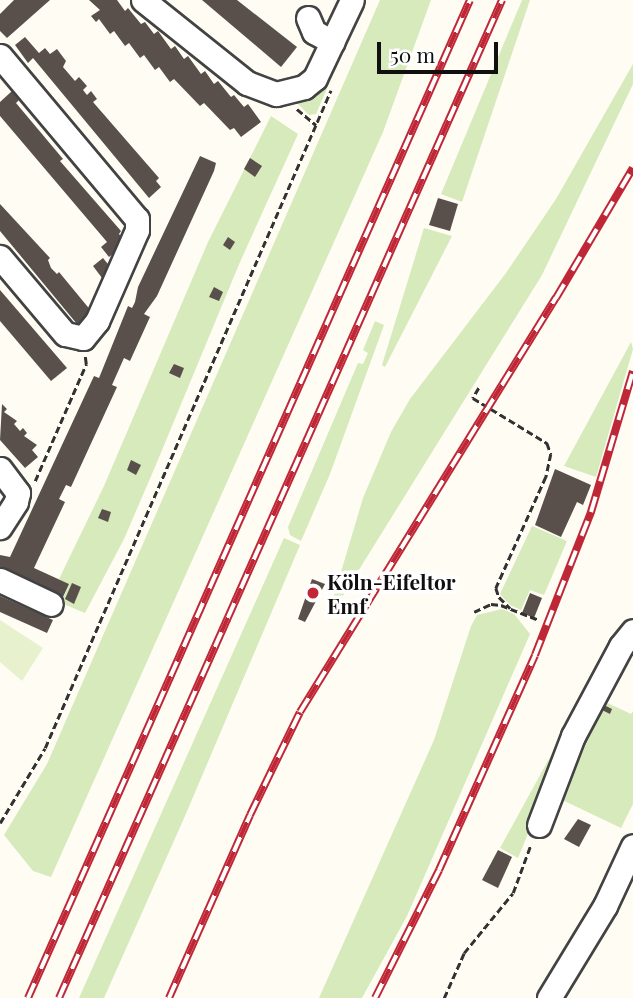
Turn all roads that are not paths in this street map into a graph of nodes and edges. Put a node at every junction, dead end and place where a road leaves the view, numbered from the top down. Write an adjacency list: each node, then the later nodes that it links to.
1 (143, 0): 4 (street)
2 (348, 1): 4 (street)
3 (308, 18): 4 (street)
4 (333, 42)
5 (0, 56): 6 (street)
6 (0, 257)
7 (0, 469): 8 (street)
8 (0, 527)
9 (0, 580): 10 (street)
10 (51, 604)
11 (633, 631): 12 (street)
12 (539, 825)
13 (633, 846): 14 (street)
14 (549, 998)

